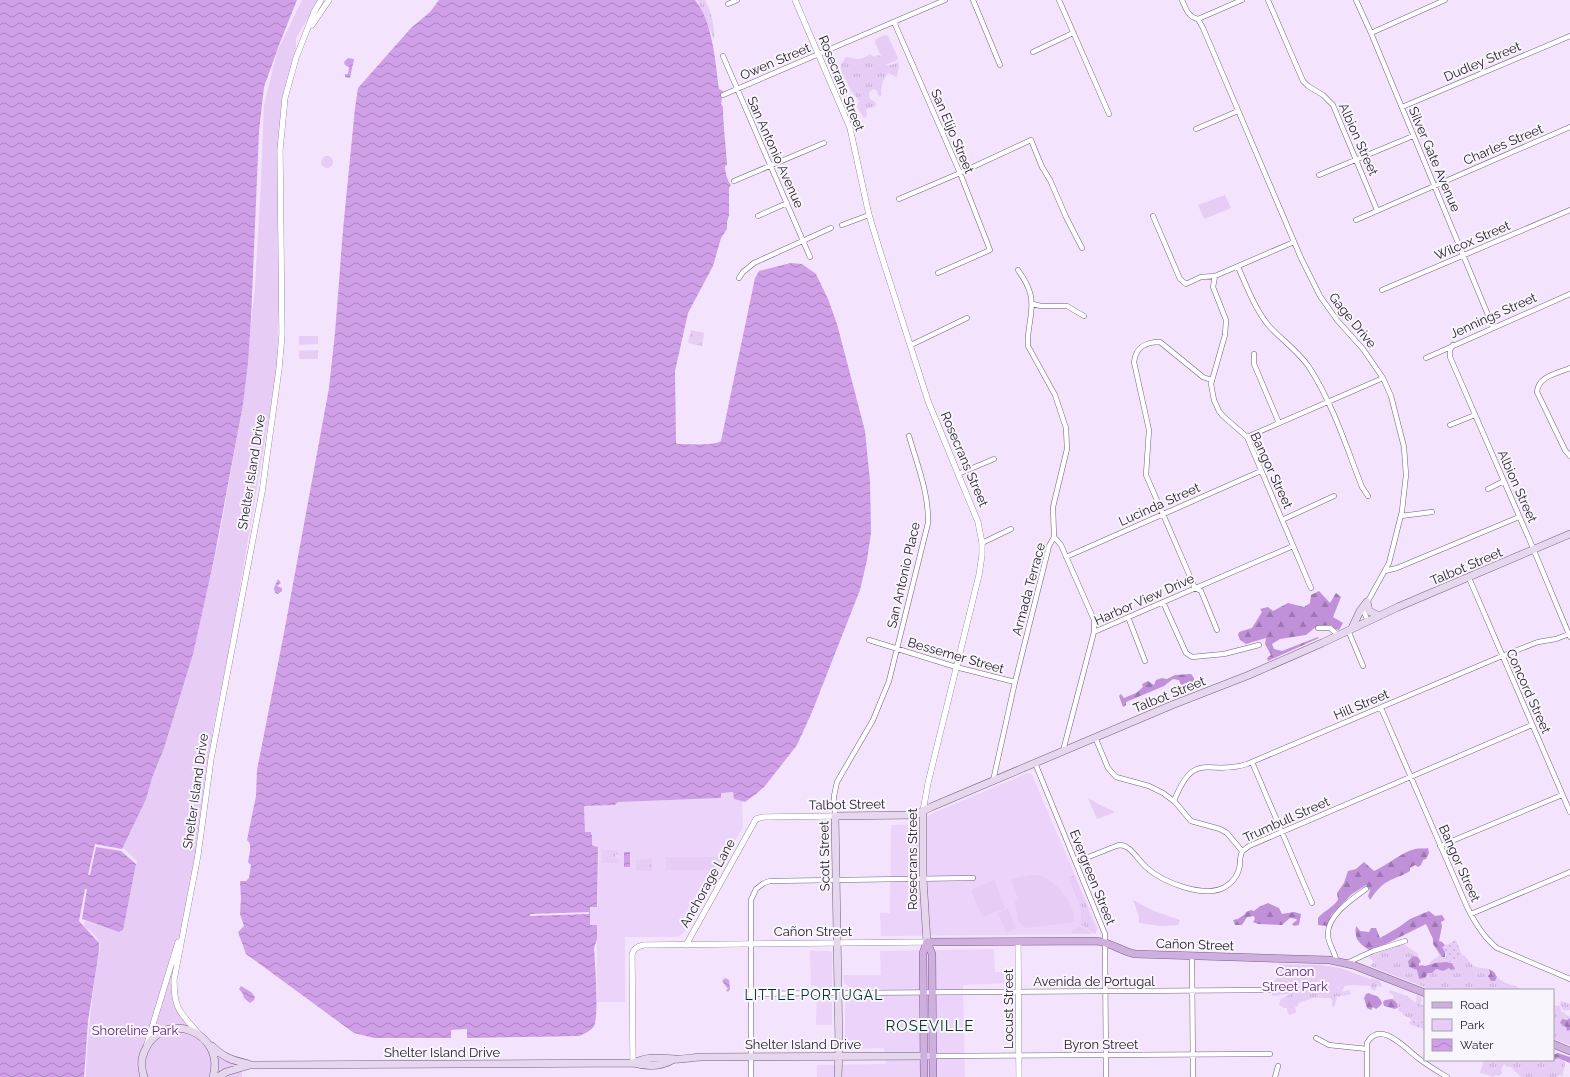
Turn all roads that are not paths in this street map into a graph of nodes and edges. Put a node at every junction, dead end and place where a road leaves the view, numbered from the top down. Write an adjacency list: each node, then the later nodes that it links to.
1 (321, 0): 18 (street, Shelter Island Drive)
2 (329, 0): 18 (street, Shelter Island Drive)
3 (737, 0): 13 (street)
4 (795, 0): 21 (street, Rosecrans Street)
5 (945, 0): 15 (street, Owen Street)
6 (972, 0): 23 (street)
7 (1059, 0): 16 (street)
8 (1182, 0): 14 (street, Gage Drive)
9 (1242, 0): 14 (street)
10 (1268, 0): 33 (street, Albion Street)
11 (1356, 0): 17 (street, Silver Gate Avenue)
12 (1445, 0): 17 (street)
13 (728, 4)
14 (1198, 19): 27 (street, Gage Drive)
15 (894, 22): 21 (street, Owen Street); 35 (street, San Elijo Street)
16 (1073, 33): 20 (street); 28 (street)
17 (1371, 33): 26 (street, Silver Gate Avenue)
18 (305, 35): 145 (street, Shelter Island Drive)
19 (1570, 36): 26 (street, Dudley Street)
20 (1033, 52)
21 (819, 55): 24 (street, Owen Street); 43 (street, Rosecrans Street)
22 (723, 56): 24 (street, San Antonio Avenue)
23 (1000, 65)
24 (737, 90): 25 (street, Owen Street); 34 (street, San Antonio Avenue)
25 (723, 95)
26 (1402, 107): 31 (street, Silver Gate Avenue)
27 (1238, 111): 30 (street); 50 (street, Gage Drive)
28 (1109, 114)
29 (1570, 126): 38 (street, Charles Street)
30 (1196, 129)
31 (1413, 136): 33 (street); 38 (street, Silver Gate Avenue)
32 (824, 143): 34 (street)
33 (1356, 159): 36 (street); 41 (street, Albion Street)
34 (770, 166): 37 (street); 40 (street, San Antonio Avenue)
35 (960, 173): 39 (street); 51 (street); 56 (street, San Elijo Street)
36 (1319, 175)
37 (734, 181)
38 (1434, 185): 41 (street, Charles Street); 52 (street, Silver Gate Avenue)
39 (899, 199)
40 (787, 203): 44 (street); 49 (street, San Antonio Avenue)
41 (1377, 210): 46 (street, Charles Street)
42 (1570, 210): 52 (street, Wilcox Street)
43 (869, 215): 47 (street); 65 (street, Rosecrans Street)
44 (758, 216)
45 (1153, 216): 57 (street)
46 (1356, 220)
47 (842, 224)
48 (831, 228): 49 (street)
49 (802, 241): 53 (street, San Antonio Avenue); 58 (street)
50 (1294, 242): 54 (street); 70 (street, Gage Drive)
51 (1082, 248)
52 (1464, 255): 59 (street, Wilcox Street); 64 (street, Silver Gate Avenue)
53 (810, 257)
54 (1238, 267): 57 (street); 72 (street)
55 (1018, 270): 61 (street, Armada Terrace)
56 (938, 273)
57 (1215, 276): 71 (street, Bangor Street)
58 (739, 278)
59 (1382, 290)
60 (1570, 294): 64 (street, Jennings Street)
61 (1033, 304): 62 (street); 93 (street, Armada Terrace)
62 (1084, 316)
63 (967, 318): 65 (street)
64 (1494, 327): 66 (street, Jennings Street)
65 (911, 345): 81 (street, Rosecrans Street)
66 (1453, 345): 68 (street, Jennings Street); 73 (street, Albion Street)
67 (1254, 354): 74 (street)
68 (1426, 358)
69 (1570, 368): 78 (street)
70 (1383, 378): 72 (street); 88 (street, Gage Drive)
71 (1211, 380): 77 (street, Bangor Street); 87 (street)
72 (1329, 402): 74 (street); 85 (street)
73 (1475, 415): 75 (street); 82 (street, Albion Street)
74 (1279, 423): 77 (street)
75 (1450, 425)
76 (909, 436): 115 (street, San Antonio Place)
77 (1247, 437): 80 (street, Bangor Street)
78 (1570, 456)
79 (994, 458): 81 (street)
80 (1261, 471): 87 (street, Lucinda Street); 90 (street, Bangor Street)
81 (958, 474): 94 (street, Rosecrans Street)
82 (1504, 481): 83 (street); 89 (street, Albion Street)
83 (1488, 489)
84 (1334, 496): 90 (street)
85 (1368, 496)
86 (1432, 512): 88 (street)
87 (1163, 514): 97 (street, Lucinda Street); 100 (street)
88 (1401, 516): 98 (street, Gage Drive)
89 (1519, 516): 96 (street, Albion Street); 98 (street)
90 (1282, 520): 95 (street, Bangor Street)
91 (1011, 529): 94 (street)
92 (1570, 534): 96 (main road, Talbot Street)
93 (1054, 536): 97 (street); 120 (street, Armada Terrace)
94 (982, 543): 119 (street, Rosecrans Street)
95 (1293, 546): 100 (street, Harbor View Drive); 101 (street, Bangor Street)
96 (1534, 549): 99 (main road, Talbot Street); 112 (street, Albion Street)
97 (1066, 557): 110 (street)
98 (1385, 571): 103 (street, Gage Drive)
99 (1468, 578): 104 (main road, Talbot Street); 116 (street, Concord Street)
100 (1195, 588): 102 (street, Harbor View Drive); 109 (street)
101 (1311, 588)
102 (1163, 602): 105 (street, Harbor View Drive); 114 (street)
103 (1367, 602): 104 (main road); 106 (street); 108 (main road)
104 (1379, 616): 106 (main road, Talbot Street)
105 (1128, 617): 110 (street, Harbor View Drive); 117 (street)
106 (1368, 621): 108 (main road, Talbot Street)
107 (1318, 628): 111 (street)
108 (1350, 629): 111 (main road, Talbot Street); 118 (street)
109 (1217, 630)
110 (1094, 632): 124 (street, Harbor View Drive)
111 (1338, 635): 123 (main road, Talbot Street)
112 (1570, 635): 116 (street, Hill Street)
113 (868, 640): 115 (street, Bessemer Street)
114 (1259, 645)
115 (897, 649): 119 (street, Bessemer Street); 134 (street, Scott Street)
116 (1502, 656): 121 (street, Hill Street); 122 (street, Concord Street)
117 (1145, 661)
118 (1363, 666)
119 (956, 667): 120 (street, Bessemer Street); 131 (street, Rosecrans Street)
120 (1015, 682): 128 (street, Armada Terrace)
121 (1381, 708): 125 (street, Hill Street); 127 (street, Bangor Street)
122 (1532, 725): 127 (street, Trumbull Street); 129 (street, Concord Street)
123 (1095, 737): 124 (main road, Talbot Street); 130 (street)
124 (1063, 751): 126 (main road, Talbot Street)
125 (1252, 762): 130 (street, Hill Street); 135 (street)
126 (1035, 763): 128 (main road, Talbot Street); 138 (street, Evergreen Street)
127 (1411, 777): 135 (street, Trumbull Street); 136 (street, Bangor Street)
128 (993, 781): 131 (main road, Talbot Street)
129 (1562, 795): 132 (street, Concord Street); 136 (street)
130 (1174, 801): 137 (street)
131 (923, 811): 134 (main road, Talbot Street); 141 (main road, Rosecrans Street)
132 (1570, 812)
133 (763, 816): 134 (street, Talbot Street); 153 (street, Anchorage Lane)
134 (835, 816): 142 (main road, Scott Street)
135 (1282, 832): 137 (street, Trumbull Street); 144 (street)
136 (1440, 846): 146 (street, Bangor Street)
137 (1242, 851): 138 (street, Trumbull Street)
138 (1076, 862): 150 (street, Evergreen Street)
139 (1570, 872): 146 (street)
140 (973, 878): 141 (street)
141 (923, 879): 142 (street); 148 (main road, Rosecrans Street)
142 (836, 880): 151 (street); 152 (main road, Scott Street)
143 (1366, 889): 155 (street)
144 (1312, 903)
145 (187, 910): 168 (street, Shelter Island Drive); 170 (street, Shelter Island Drive)
146 (1471, 914): 157 (street, Bangor Street)
147 (1405, 941): 156 (street)
148 (926, 942): 149 (main road, Cañon Street); 152 (street, Cañon Street); 161 (main road, Rosecrans Street); 162 (main road, Rosecrans Street)
149 (1018, 942): 150 (main road, Cañon Street); 163 (street, Locust Street)
150 (1106, 942): 154 (main road, Cañon Street); 164 (street, Evergreen Street)
151 (750, 943): 152 (street, Cañon Street); 153 (street, Cañon Street); 166 (street)
152 (837, 943): 160 (main road, Scott Street)
153 (686, 945): 181 (street, Anchorage Lane)
154 (1192, 955): 155 (main road, Cañon Street); 159 (street)
155 (1336, 960): 156 (main road, Cañon Street)
156 (1347, 962): 165 (main road, Cañon Street)
157 (1570, 979)
158 (1270, 990): 159 (street, Avenida de Portugal)
159 (1193, 991): 164 (street, Avenida de Portugal); 173 (street)
160 (838, 992): 161 (street, Avenida de Portugal); 166 (street, Avenida de Portugal); 178 (main road, Scott Street)
161 (923, 992): 162 (street, Avenida de Portugal); 179 (main road, Rosecrans Street)
162 (932, 992): 163 (street, Avenida de Portugal); 180 (main road, Rosecrans Street)
163 (1019, 992): 164 (street, Avenida de Portugal); 175 (street, Locust Street)
164 (1105, 992): 176 (street, Evergreen Street)
165 (1424, 993)
166 (750, 994): 177 (street)
167 (1316, 1038): 171 (street)
168 (204, 1039): 170 (main road, Shelter Island Drive); 182 (main road); 185 (main road, Shelter Island Drive)
169 (1554, 1044): 172 (main road)
170 (146, 1049): 184 (main road, Shelter Island Drive)
171 (1367, 1049): 195 (street); 196 (street)
172 (1570, 1051)
173 (1193, 1054): 174 (street, Byron Street); 176 (street, Byron Street); 193 (street)
174 (1270, 1054)
175 (1019, 1055): 176 (street, Byron Street); 180 (street, Byron Street); 191 (street, Locust Street)
176 (1106, 1055): 192 (street, Evergreen Street)
177 (751, 1056): 178 (main road, Shelter Island Drive); 181 (main road, Shelter Island Drive); 187 (street)
178 (838, 1056): 179 (main road, Shelter Island Drive); 188 (main road, Scott Street)
179 (924, 1056): 180 (main road, Shelter Island Drive); 189 (main road, Rosecrans Street)
180 (932, 1056): 190 (main road, Rosecrans Street)
181 (633, 1063): 182 (main road, Shelter Island Drive)
182 (250, 1065): 186 (main road)
183 (1278, 1066): 194 (street)
184 (143, 1077)
185 (213, 1077)
186 (218, 1077)
187 (751, 1077)
188 (838, 1077)
189 (924, 1077)
190 (932, 1077)
191 (1019, 1077)
192 (1106, 1077)
193 (1193, 1077)
194 (1275, 1077)
195 (1367, 1077)
196 (1447, 1077)

